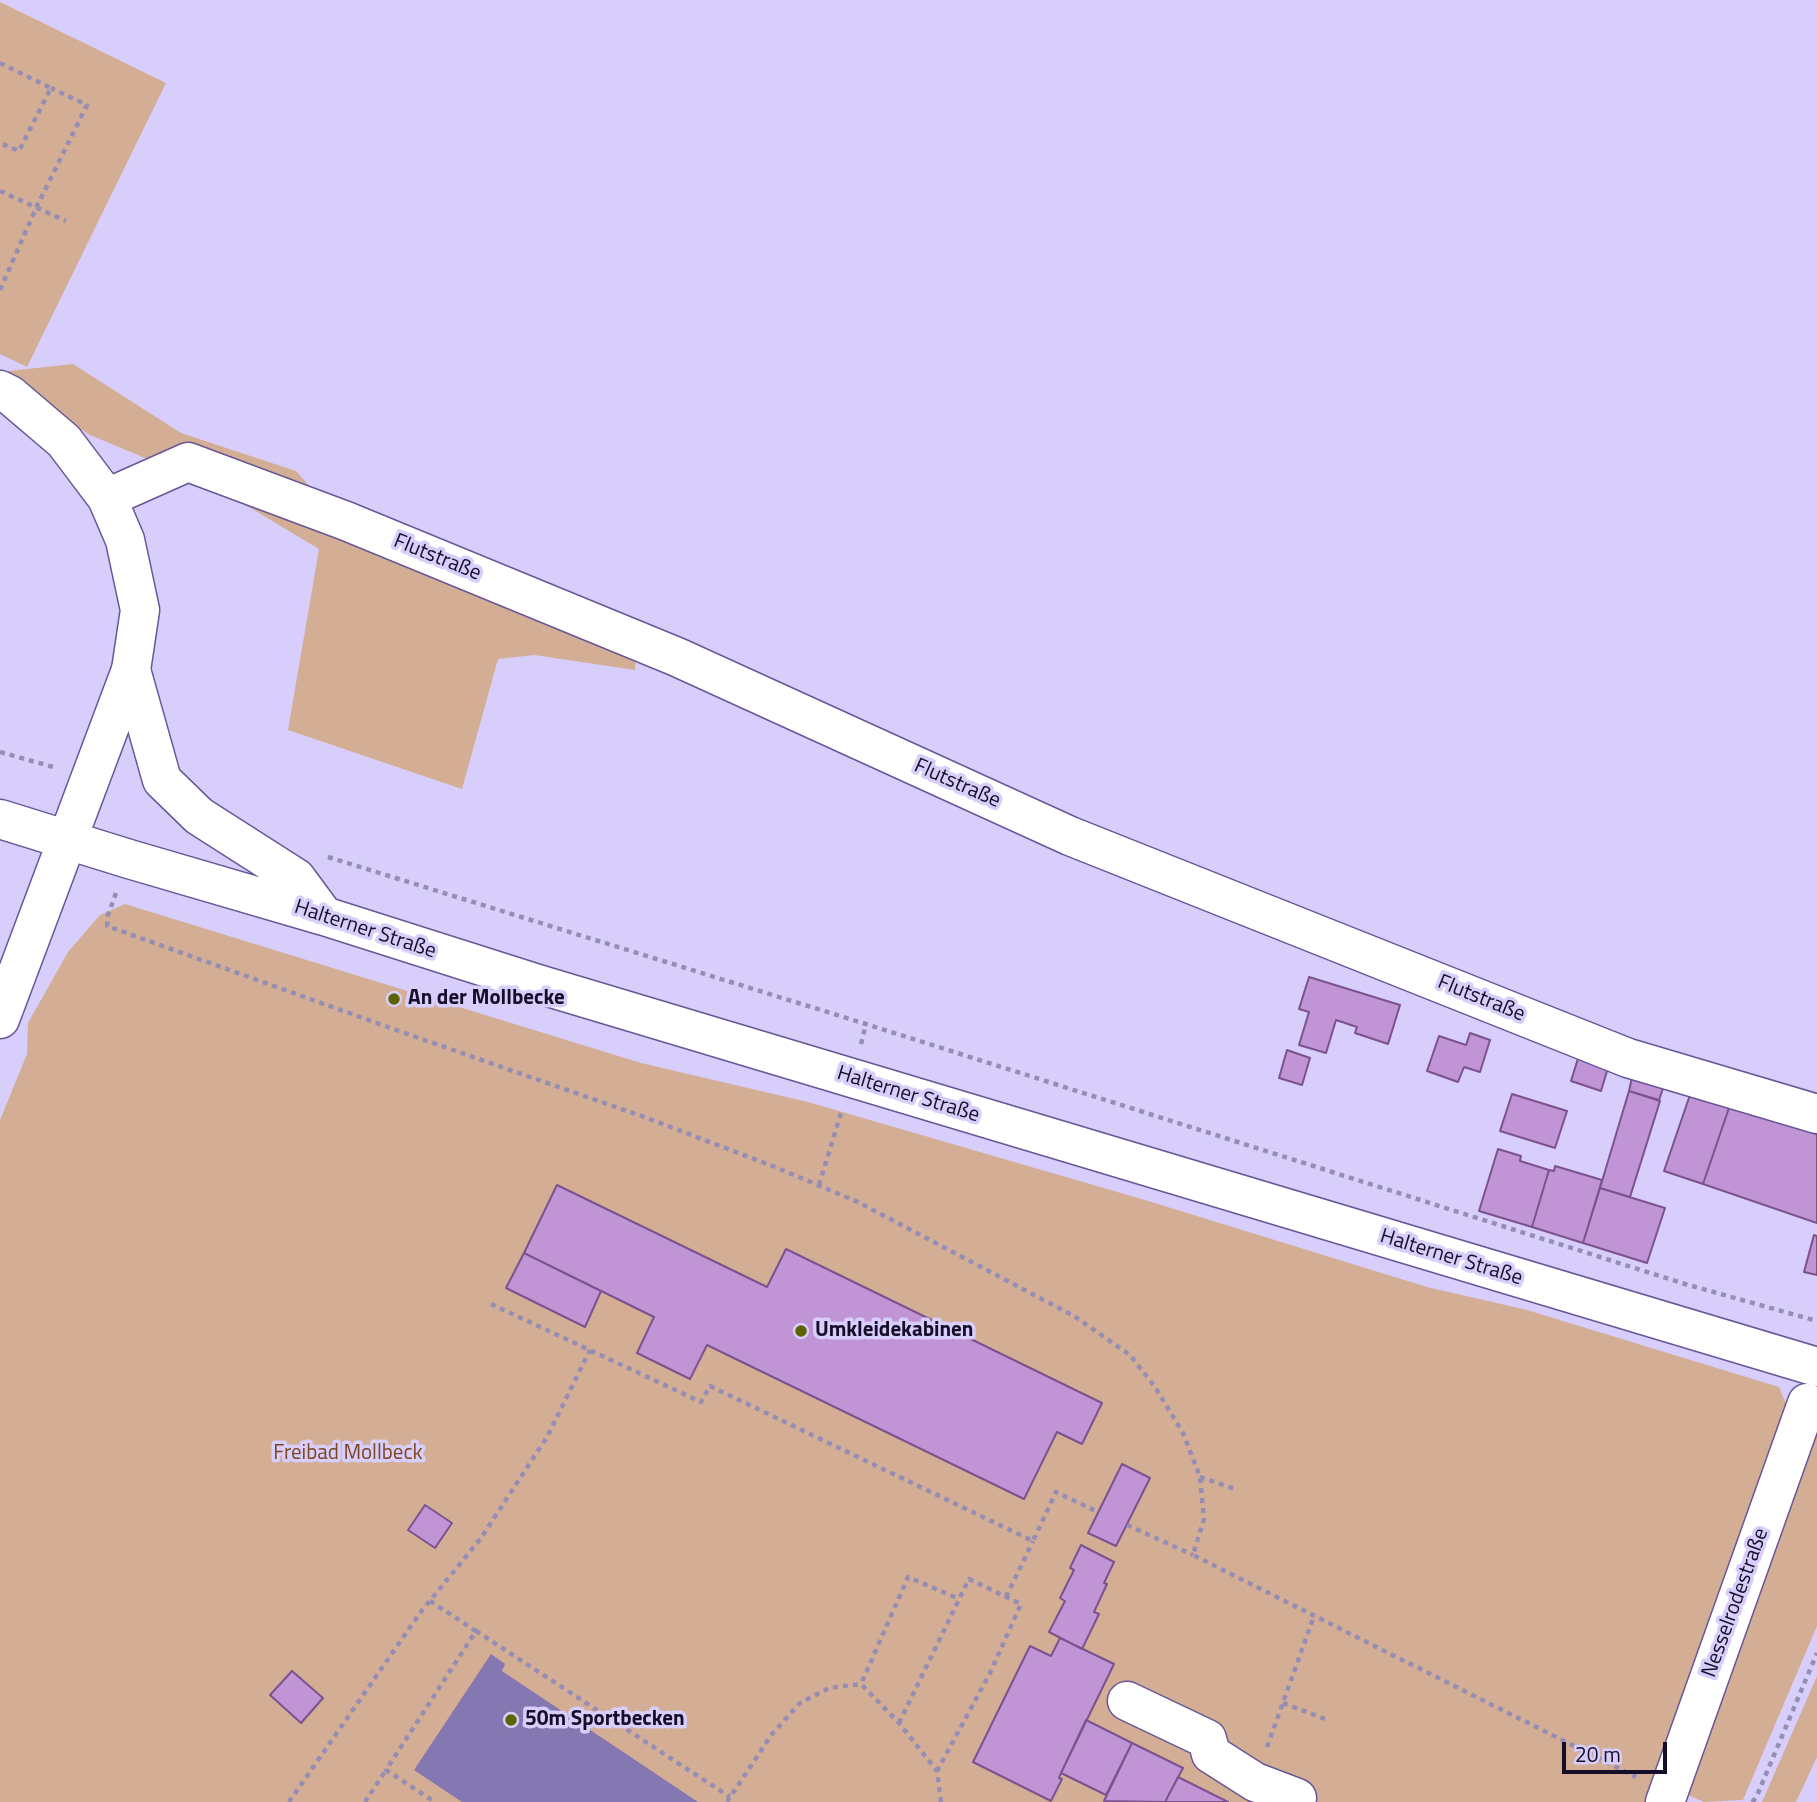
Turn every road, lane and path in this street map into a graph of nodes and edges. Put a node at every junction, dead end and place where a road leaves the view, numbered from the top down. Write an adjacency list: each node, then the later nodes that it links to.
1 (0, 63): 2 (path)
2 (51, 88): 3 (path); 5 (path)
3 (0, 143)
4 (0, 191): 5 (path)
5 (36, 208): 6 (path); 7 (path)
6 (65, 221)
7 (0, 290)
8 (0, 390): 9 (street)
9 (107, 498): 10 (street); 20 (street, Flutstraße)
10 (131, 670): 12 (street); 17 (street)
11 (0, 752): 12 (path)
12 (92, 777): 14 (street)
13 (0, 819): 14 (street, Halterner Straße)
14 (67, 839): 16 (street, Halterner Straße); 18 (street)
15 (319, 852): 23 (path)
16 (129, 859): 17 (street, Halterner Straße); 21 (path)
17 (324, 916): 19 (street, Halterner Straße)
18 (2, 1004)
19 (851, 1078): 21 (path); 25 (street, Halterner Straße)
20 (1817, 1114)
21 (819, 1185): 27 (path)
22 (491, 1304): 24 (path)
23 (1817, 1321)
24 (590, 1350): 31 (path); 35 (path)
25 (1817, 1367)
26 (1807, 1404): 47 (street, Nesselrodestraße)
27 (1200, 1477): 28 (path); 32 (path)
28 (1235, 1489)
29 (1098, 1512): 31 (path)
30 (1127, 1525): 32 (path)
31 (1033, 1541): 33 (path)
32 (1193, 1555): 36 (path)
33 (1006, 1597): 34 (path); 45 (path)
34 (959, 1599): 39 (path); 43 (path)
35 (430, 1601): 37 (path); 50 (path)
36 (1314, 1616): 41 (path); 47 (path)
37 (476, 1631): 44 (path); 49 (path)
38 (1817, 1653): 54 (path)
39 (861, 1684): 43 (path); 49 (path)
40 (1127, 1701): 46 (street)
41 (1283, 1703): 42 (path); 46 (path)
42 (1325, 1719)
43 (899, 1723): 45 (path)
44 (386, 1770): 51 (path); 52 (path)
45 (937, 1771): 53 (path)
46 (1255, 1782): 48 (street)
47 (1667, 1797)
48 (1297, 1798)
49 (729, 1800)
50 (289, 1802)
51 (365, 1802)
52 (435, 1802)
53 (941, 1802)
54 (1752, 1802)

